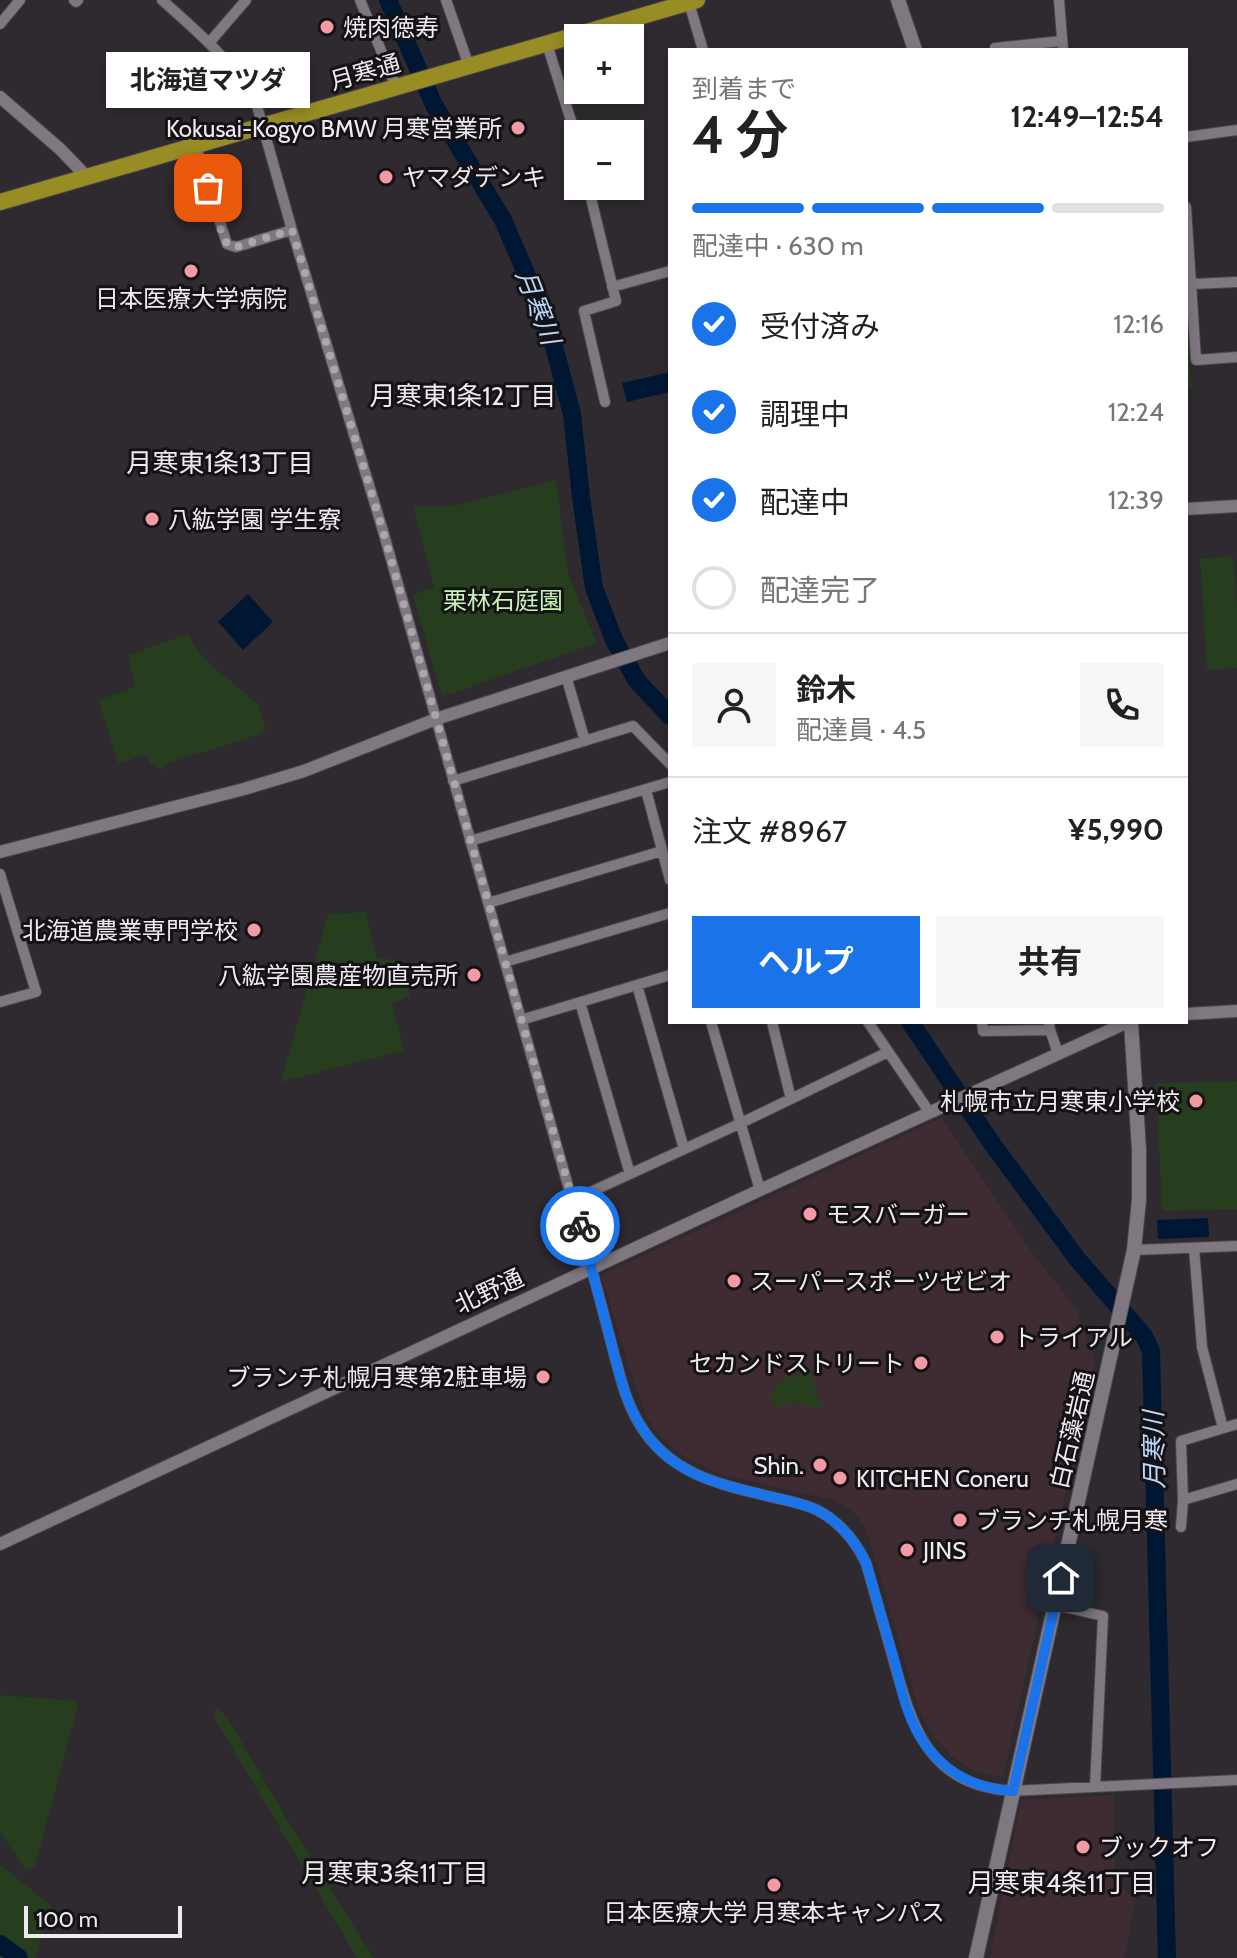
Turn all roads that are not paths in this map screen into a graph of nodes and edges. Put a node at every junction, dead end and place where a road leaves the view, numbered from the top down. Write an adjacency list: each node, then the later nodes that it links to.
1 (20, 0): 9 (street)
2 (162, 0): 10 (street)
3 (246, 0): 10 (street)
4 (360, 0): 17 (street)
5 (446, 0): 16 (street)
6 (898, 0): 14 (main road)
7 (1059, 0): 12 (street)
8 (693, 1): 11 (highway, 月寒通); 13 (street)
9 (0, 24)
10 (209, 43): 20 (street)
11 (547, 44): 16 (highway, 月寒通); 19 (street)
12 (1063, 46): 15 (street)
13 (703, 48)
14 (914, 48)
15 (995, 48)
16 (469, 66): 17 (highway, 月寒通)
17 (400, 88): 20 (highway, 月寒通)
18 (0, 97): 24 (street)
19 (571, 120)
20 (263, 126): 23 (highway, 月寒通); 27 (street)
21 (1237, 130): 22 (street)
22 (1188, 137)
23 (195, 144): 24 (highway, 月寒通); 27 (street)
24 (86, 176): 26 (highway, 月寒通)
25 (591, 200): 32 (street)
26 (0, 202)
27 (292, 230): 39 (street)
28 (1188, 260): 31 (street)
29 (668, 272): 32 (street)
30 (1237, 282): 31 (street)
31 (1189, 286): 33 (street)
32 (612, 287): 34 (street)
33 (1237, 357)
34 (605, 402)
35 (1237, 506): 36 (street)
36 (1188, 509)
37 (668, 644): 38 (street)
38 (566, 676): 39 (street); 40 (street)
39 (436, 719): 42 (street); 47 (street)
40 (585, 741): 41 (street); 42 (street)
41 (668, 762)
42 (453, 781): 45 (street)
43 (668, 783): 44 (street)
44 (646, 790): 45 (street); 46 (street)
45 (470, 841): 50 (street)
46 (662, 851): 48 (street); 50 (street)
47 (0, 852)
48 (668, 873)
49 (0, 874): 55 (street)
50 (488, 903): 52 (street)
51 (668, 914): 52 (street)
52 (505, 962): 59 (street)
53 (668, 976): 54 (street)
54 (637, 985): 56 (street); 72 (street)
55 (0, 1002)
56 (580, 1002): 59 (street); 73 (street)
57 (1237, 1011): 58 (street)
58 (1188, 1014)
59 (521, 1020): 75 (street)
60 (712, 1024): 71 (street)
61 (772, 1024): 69 (street)
62 (869, 1024): 67 (street)
63 (982, 1024): 66 (street)
64 (1125, 1024): 68 (street, 北野通)
65 (1130, 1024): 78 (main road)
66 (1050, 1026): 68 (street)
67 (888, 1052): 69 (street); 70 (street)
68 (1058, 1053): 70 (street, 北野通)
69 (791, 1099): 71 (street)
70 (935, 1111): 74 (street, 北野通)
71 (739, 1124): 72 (street); 74 (street)
72 (684, 1149): 73 (street)
73 (630, 1174): 75 (street)
74 (760, 1190): 79 (street, 北野通)
75 (573, 1200): 79 (street)
76 (1237, 1246): 77 (street)
77 (1194, 1248): 78 (street); 81 (street)
78 (1134, 1250): 86 (main road, 白石藻岩通)
79 (591, 1267): 85 (street, 北野通); 89 (street)
80 (1237, 1424): 81 (street)
81 (1223, 1428): 83 (street)
82 (1237, 1484): 83 (street)
83 (1183, 1500): 84 (street)
84 (1181, 1527)
85 (0, 1544)
86 (1055, 1605): 88 (street); 89 (main road, 白石藻岩通)
87 (1237, 1780): 88 (street)
88 (1095, 1787): 89 (street)
89 (1013, 1791): 90 (main road, 白石藻岩通)
90 (976, 1958)

